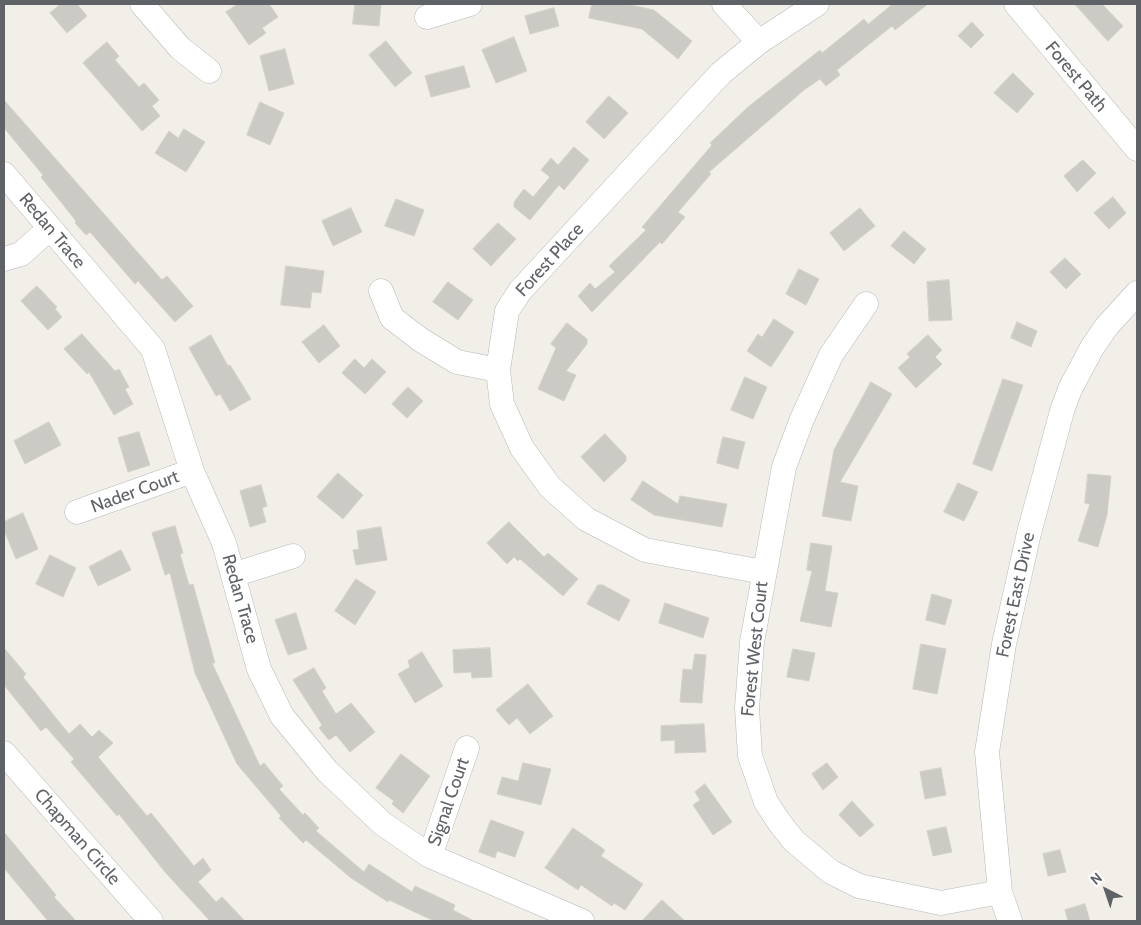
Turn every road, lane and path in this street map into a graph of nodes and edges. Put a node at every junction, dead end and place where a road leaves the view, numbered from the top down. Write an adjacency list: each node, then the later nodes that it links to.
1 (142, 4): 8 (street)
2 (470, 4): 6 (street)
3 (724, 4): 7 (street)
4 (817, 4): 7 (street, Forest Place)
5 (1016, 4): 9 (street, Forest Path)
6 (427, 17)
7 (759, 42): 16 (street, Forest Place)
8 (209, 71)
9 (1137, 149)
10 (4, 174): 11 (street, Redan Trace)
11 (50, 228): 12 (street); 17 (street, Redan Trace)
12 (4, 259)
13 (381, 291): 16 (street)
14 (1137, 293): 25 (street, Forest East Drive)
15 (866, 304): 20 (street, Forest West Court)
16 (498, 370): 20 (street, Forest Place)
17 (192, 471): 18 (street, Nader Court); 21 (street, Redan Trace)
18 (77, 512)
19 (293, 556): 21 (street)
20 (763, 572): 25 (street, Forest West Court)
21 (233, 575): 24 (street, Redan Trace)
22 (467, 748): 24 (street, Signal Court)
23 (4, 754): 26 (street, Chapman Circle)
24 (430, 856): 27 (street, Redan Trace)
25 (1000, 892): 28 (street, Forest East Drive)
26 (150, 921)
27 (582, 921)
28 (1010, 921)

